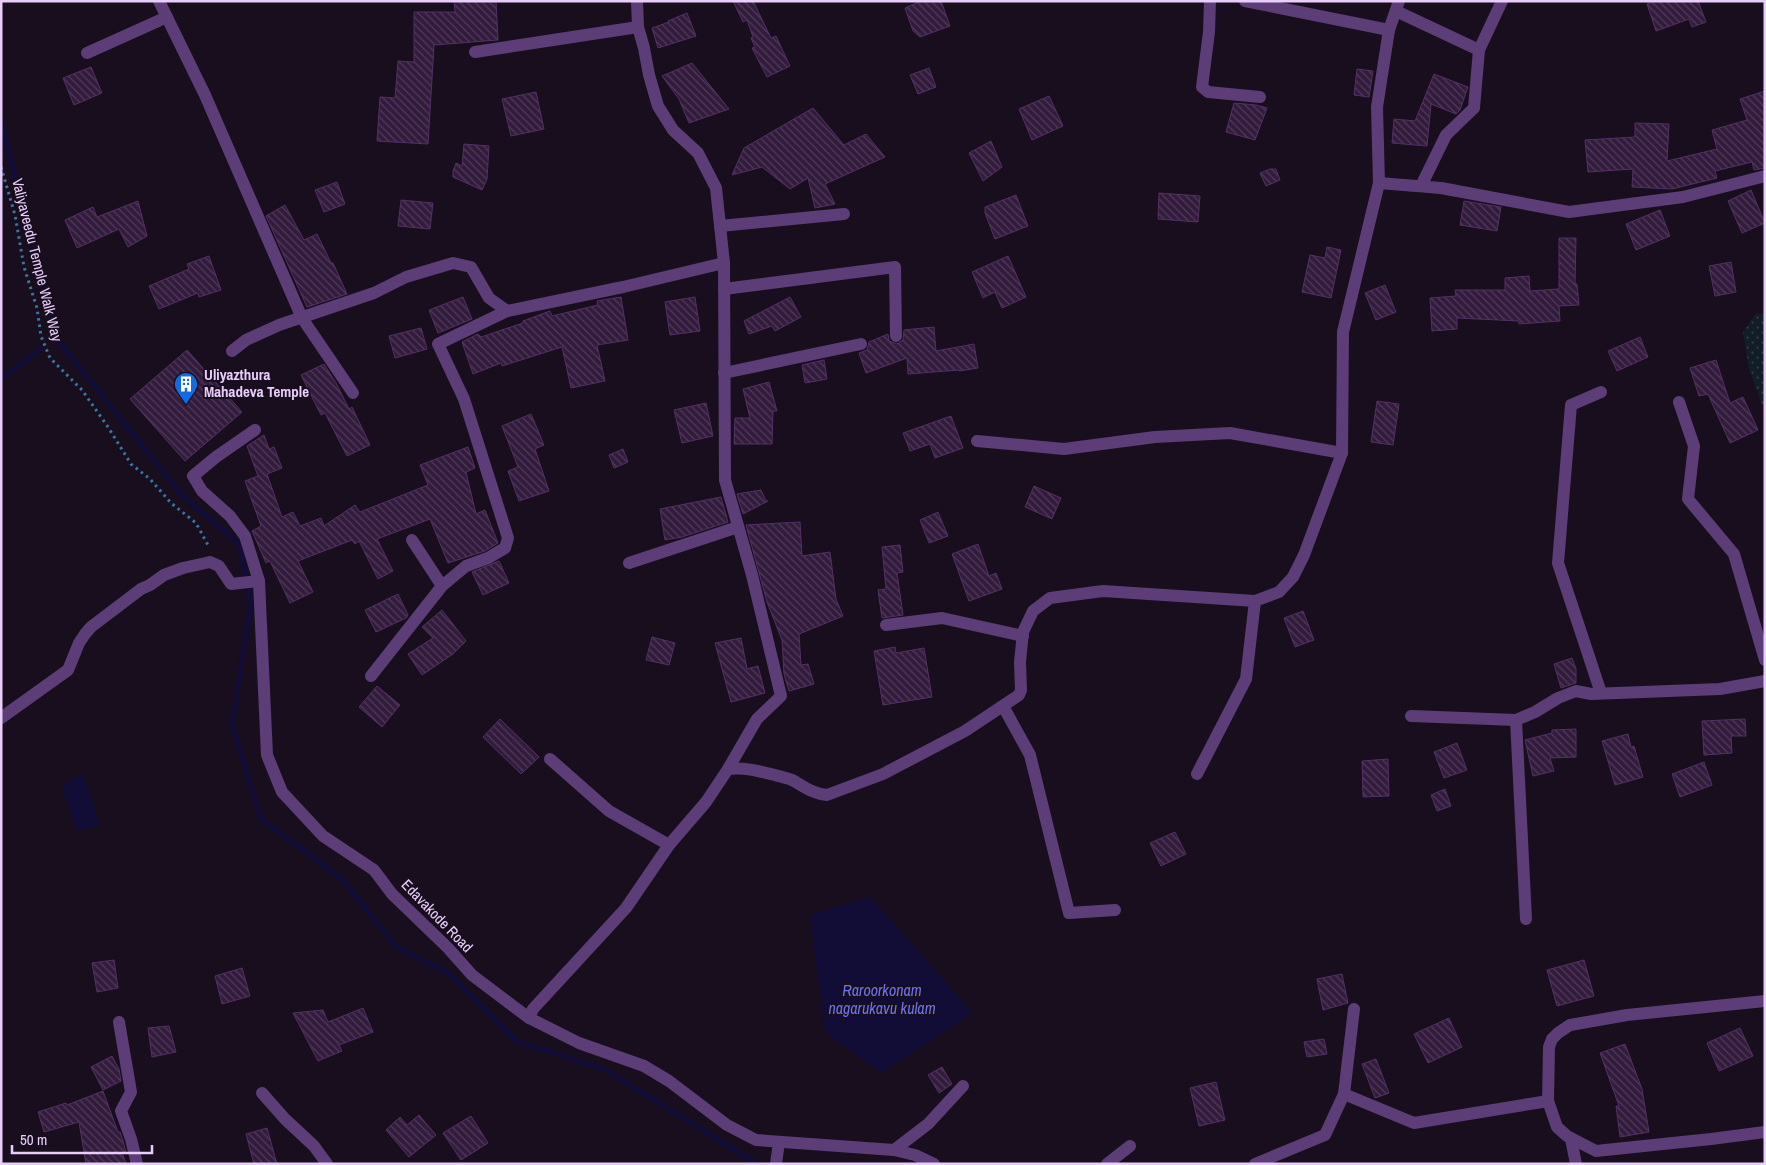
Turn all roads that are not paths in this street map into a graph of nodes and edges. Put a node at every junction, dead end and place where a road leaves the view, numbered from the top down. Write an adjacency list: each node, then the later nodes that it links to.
1 (159, 1): 7 (street)
2 (637, 1): 8 (street)
3 (1210, 1): 13 (street)
4 (1245, 1): 9 (street)
5 (1502, 1): 10 (street)
6 (1398, 6): 9 (street); 10 (street)
7 (167, 17): 12 (street); 22 (street)
8 (638, 27): 11 (street); 18 (street)
9 (1389, 30): 15 (street)
10 (1479, 50): 16 (street)
11 (475, 52)
12 (87, 53)
13 (1260, 97)
14 (1765, 176): 16 (street)
15 (1379, 183): 16 (street); 32 (street)
16 (1421, 186)
17 (844, 214): 18 (street)
18 (720, 226): 19 (street)
19 (724, 263): 20 (street); 21 (street)
20 (724, 288): 23 (street); 26 (street)
21 (507, 311): 22 (street); 37 (street)
22 (302, 318): 25 (street); 28 (street)
23 (896, 336)
24 (861, 344): 26 (street)
25 (232, 351)
26 (724, 373): 33 (street)
27 (1601, 392): 44 (street)
28 (354, 393)
29 (1679, 402): 41 (street)
30 (255, 430): 36 (street, Edavakode Road)
31 (977, 441): 32 (street)
32 (1342, 453): 38 (street)
33 (738, 527): 35 (street); 50 (street)
34 (412, 540): 37 (street)
35 (629, 562)
36 (256, 581): 47 (street); 57 (street, Edavakode Road)
37 (442, 586): 42 (street)
38 (1255, 601): 40 (street); 51 (street)
39 (886, 625): 40 (street)
40 (1023, 636): 45 (street)
41 (1765, 660)
42 (371, 676)
43 (1765, 681): 44 (street)
44 (1601, 693): 48 (street)
45 (1003, 706): 50 (street); 53 (street)
46 (1411, 716): 48 (street)
47 (1, 718)
48 (1516, 720): 54 (street)
49 (550, 759): 52 (street)
50 (728, 770): 52 (street)
51 (1197, 774)
52 (669, 845): 57 (street)
53 (1115, 910)
54 (1526, 919)
55 (1765, 1002): 62 (street)
56 (1354, 1009): 61 (street)
57 (529, 1018): 65 (street, Edavakode Road)
58 (119, 1022): 68 (street)
59 (963, 1086): 67 (street)
60 (262, 1093): 69 (street)
61 (1344, 1094): 62 (street); 73 (street)
62 (1548, 1101): 64 (street)
63 (1765, 1132): 64 (street)
64 (1571, 1139): 74 (street)
65 (779, 1142): 67 (street, Edavakode Road); 70 (street)
66 (1130, 1146): 72 (street)
67 (894, 1150): 71 (street, Edavakode Road)
68 (137, 1164)
69 (327, 1164)
70 (776, 1164)
71 (934, 1164)
72 (1107, 1164)
73 (1255, 1164)
74 (1576, 1164)

